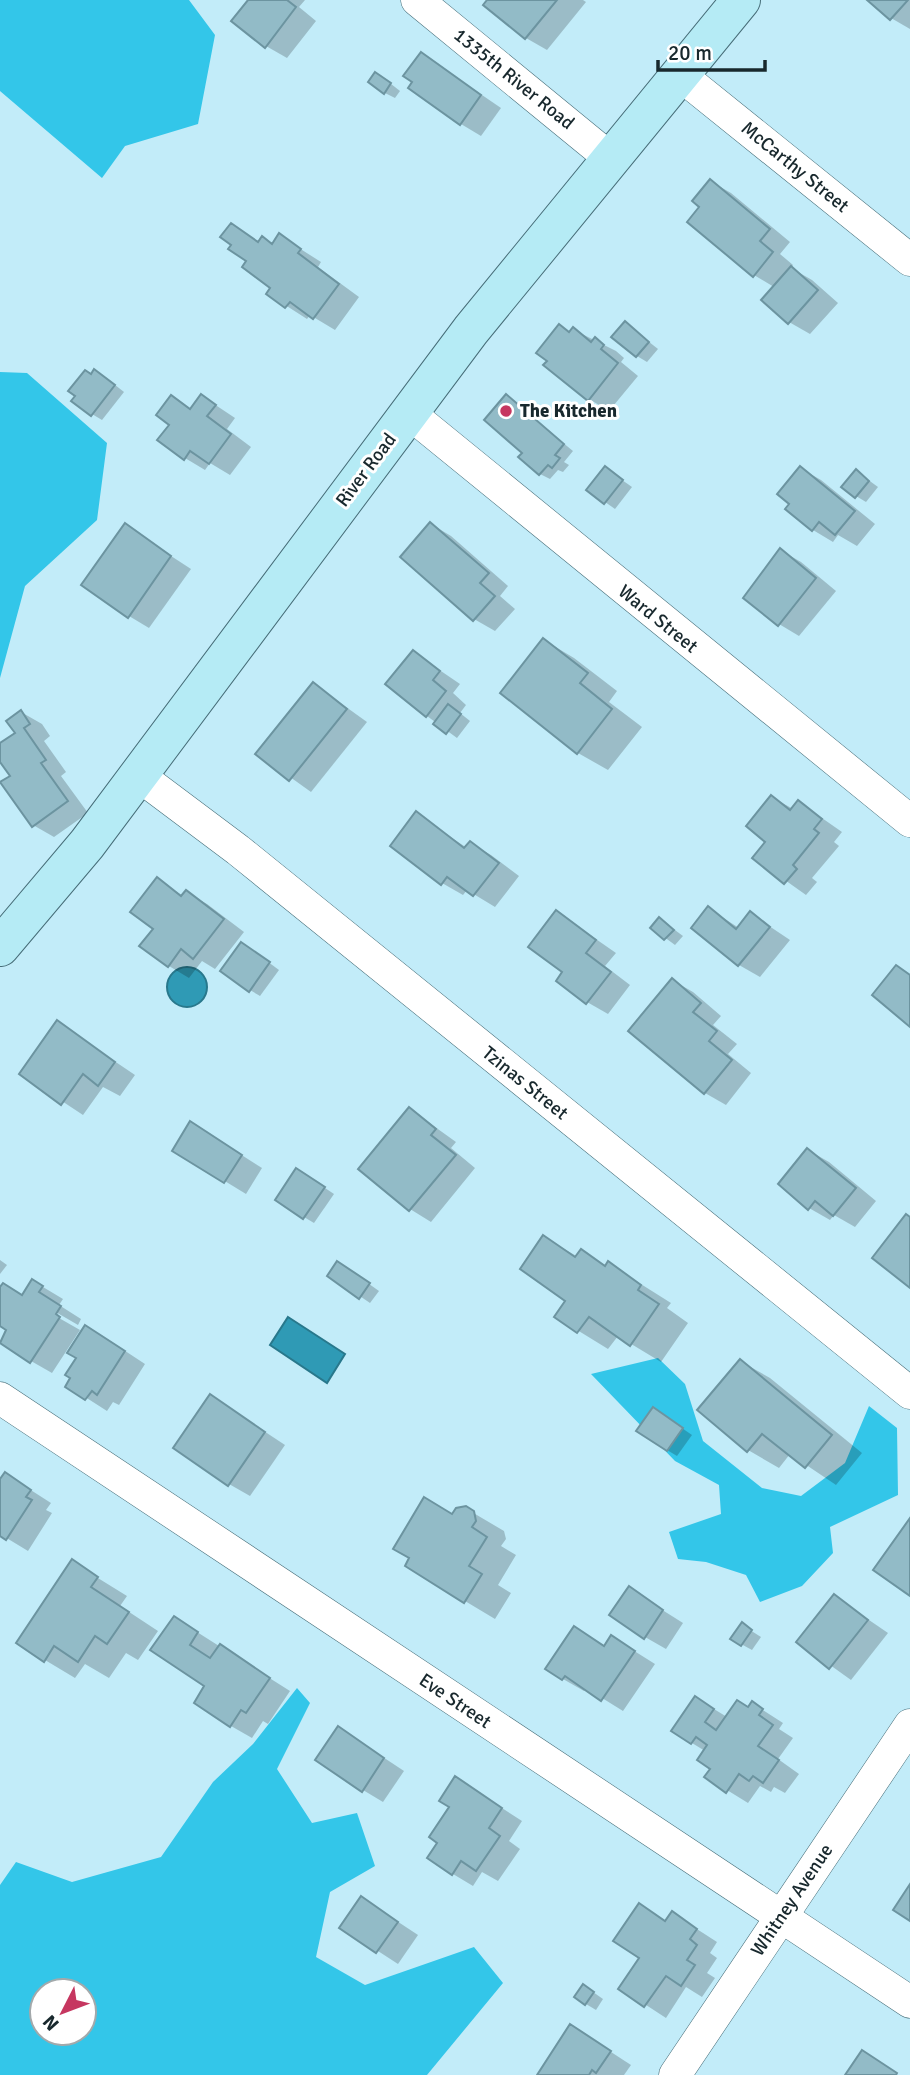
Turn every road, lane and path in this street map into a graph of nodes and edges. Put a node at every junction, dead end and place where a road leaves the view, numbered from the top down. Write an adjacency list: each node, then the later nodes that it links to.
1 (417, 0): 4 (street, 1335th River Road)
2 (741, 0): 3 (street, River Road)
3 (679, 74): 4 (street, River Road); 5 (street, McCarthy Street)
4 (611, 159): 6 (street, River Road)
5 (910, 260)
6 (409, 413): 7 (street, River Road); 8 (street, Ward Street)
7 (138, 775): 9 (street, River Road); 10 (street, Tzinas Street)
8 (910, 821)
9 (0, 947)
10 (910, 1393)
11 (0, 1398): 13 (street, Eve Street)
12 (910, 1726): 13 (street, Whitney Avenue)
13 (780, 1917): 14 (street, Eve Street); 15 (street, Whitney Avenue)
14 (910, 2002)
15 (675, 2075)

